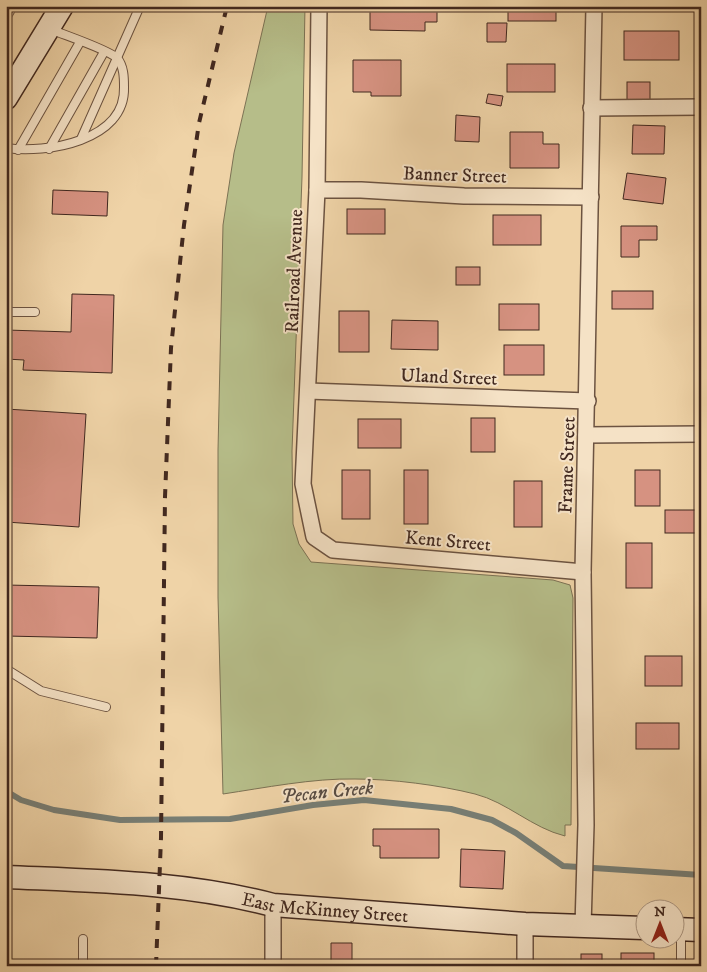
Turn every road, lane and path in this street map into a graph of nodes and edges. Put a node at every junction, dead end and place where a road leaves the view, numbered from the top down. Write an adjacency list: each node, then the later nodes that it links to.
1 (13, 6): 6 (lane)
2 (62, 6): 7 (main road)
3 (140, 6): 10 (lane)
4 (319, 6): 18 (street, Railroad Avenue)
5 (594, 6): 13 (street, Frame Street)
6 (6, 18)
7 (49, 28): 8 (lane); 11 (main road)
8 (80, 42): 9 (lane); 17 (lane)
9 (104, 52): 10 (lane); 16 (lane)
10 (117, 58): 14 (lane); 14 (lane)
11 (6, 98)
12 (701, 107): 13 (street)
13 (591, 108): 19 (street, Frame Street)
14 (81, 139): 16 (lane)
15 (6, 148): 17 (lane)
16 (49, 149): 17 (lane)
17 (18, 150)
18 (317, 190): 19 (street, Banner Street); 22 (street, Railroad Avenue)
19 (591, 197): 23 (street, Frame Street)
20 (6, 312): 21 (lane)
21 (35, 312)
22 (308, 391): 23 (street, Uland Street); 26 (street, Railroad Avenue)
23 (588, 401): 25 (street, Frame Street)
24 (701, 434): 25 (street)
25 (586, 435): 27 (street, Frame Street)
26 (314, 537): 27 (street, Kent Street)
27 (583, 572): 33 (street, Frame Street)
28 (6, 669): 29 (lane)
29 (106, 707)
30 (6, 877): 31 (main road, East McKinney Street)
31 (272, 905): 32 (main road, East McKinney Street); 38 (street)
32 (525, 924): 33 (main road, East McKinney Street); 39 (street)
33 (583, 926): 34 (main road, East McKinney Street)
34 (634, 928)
35 (686, 930): 40 (lane)
36 (83, 939): 37 (lane)
37 (83, 966)
38 (272, 966)
39 (525, 966)
40 (681, 966)

